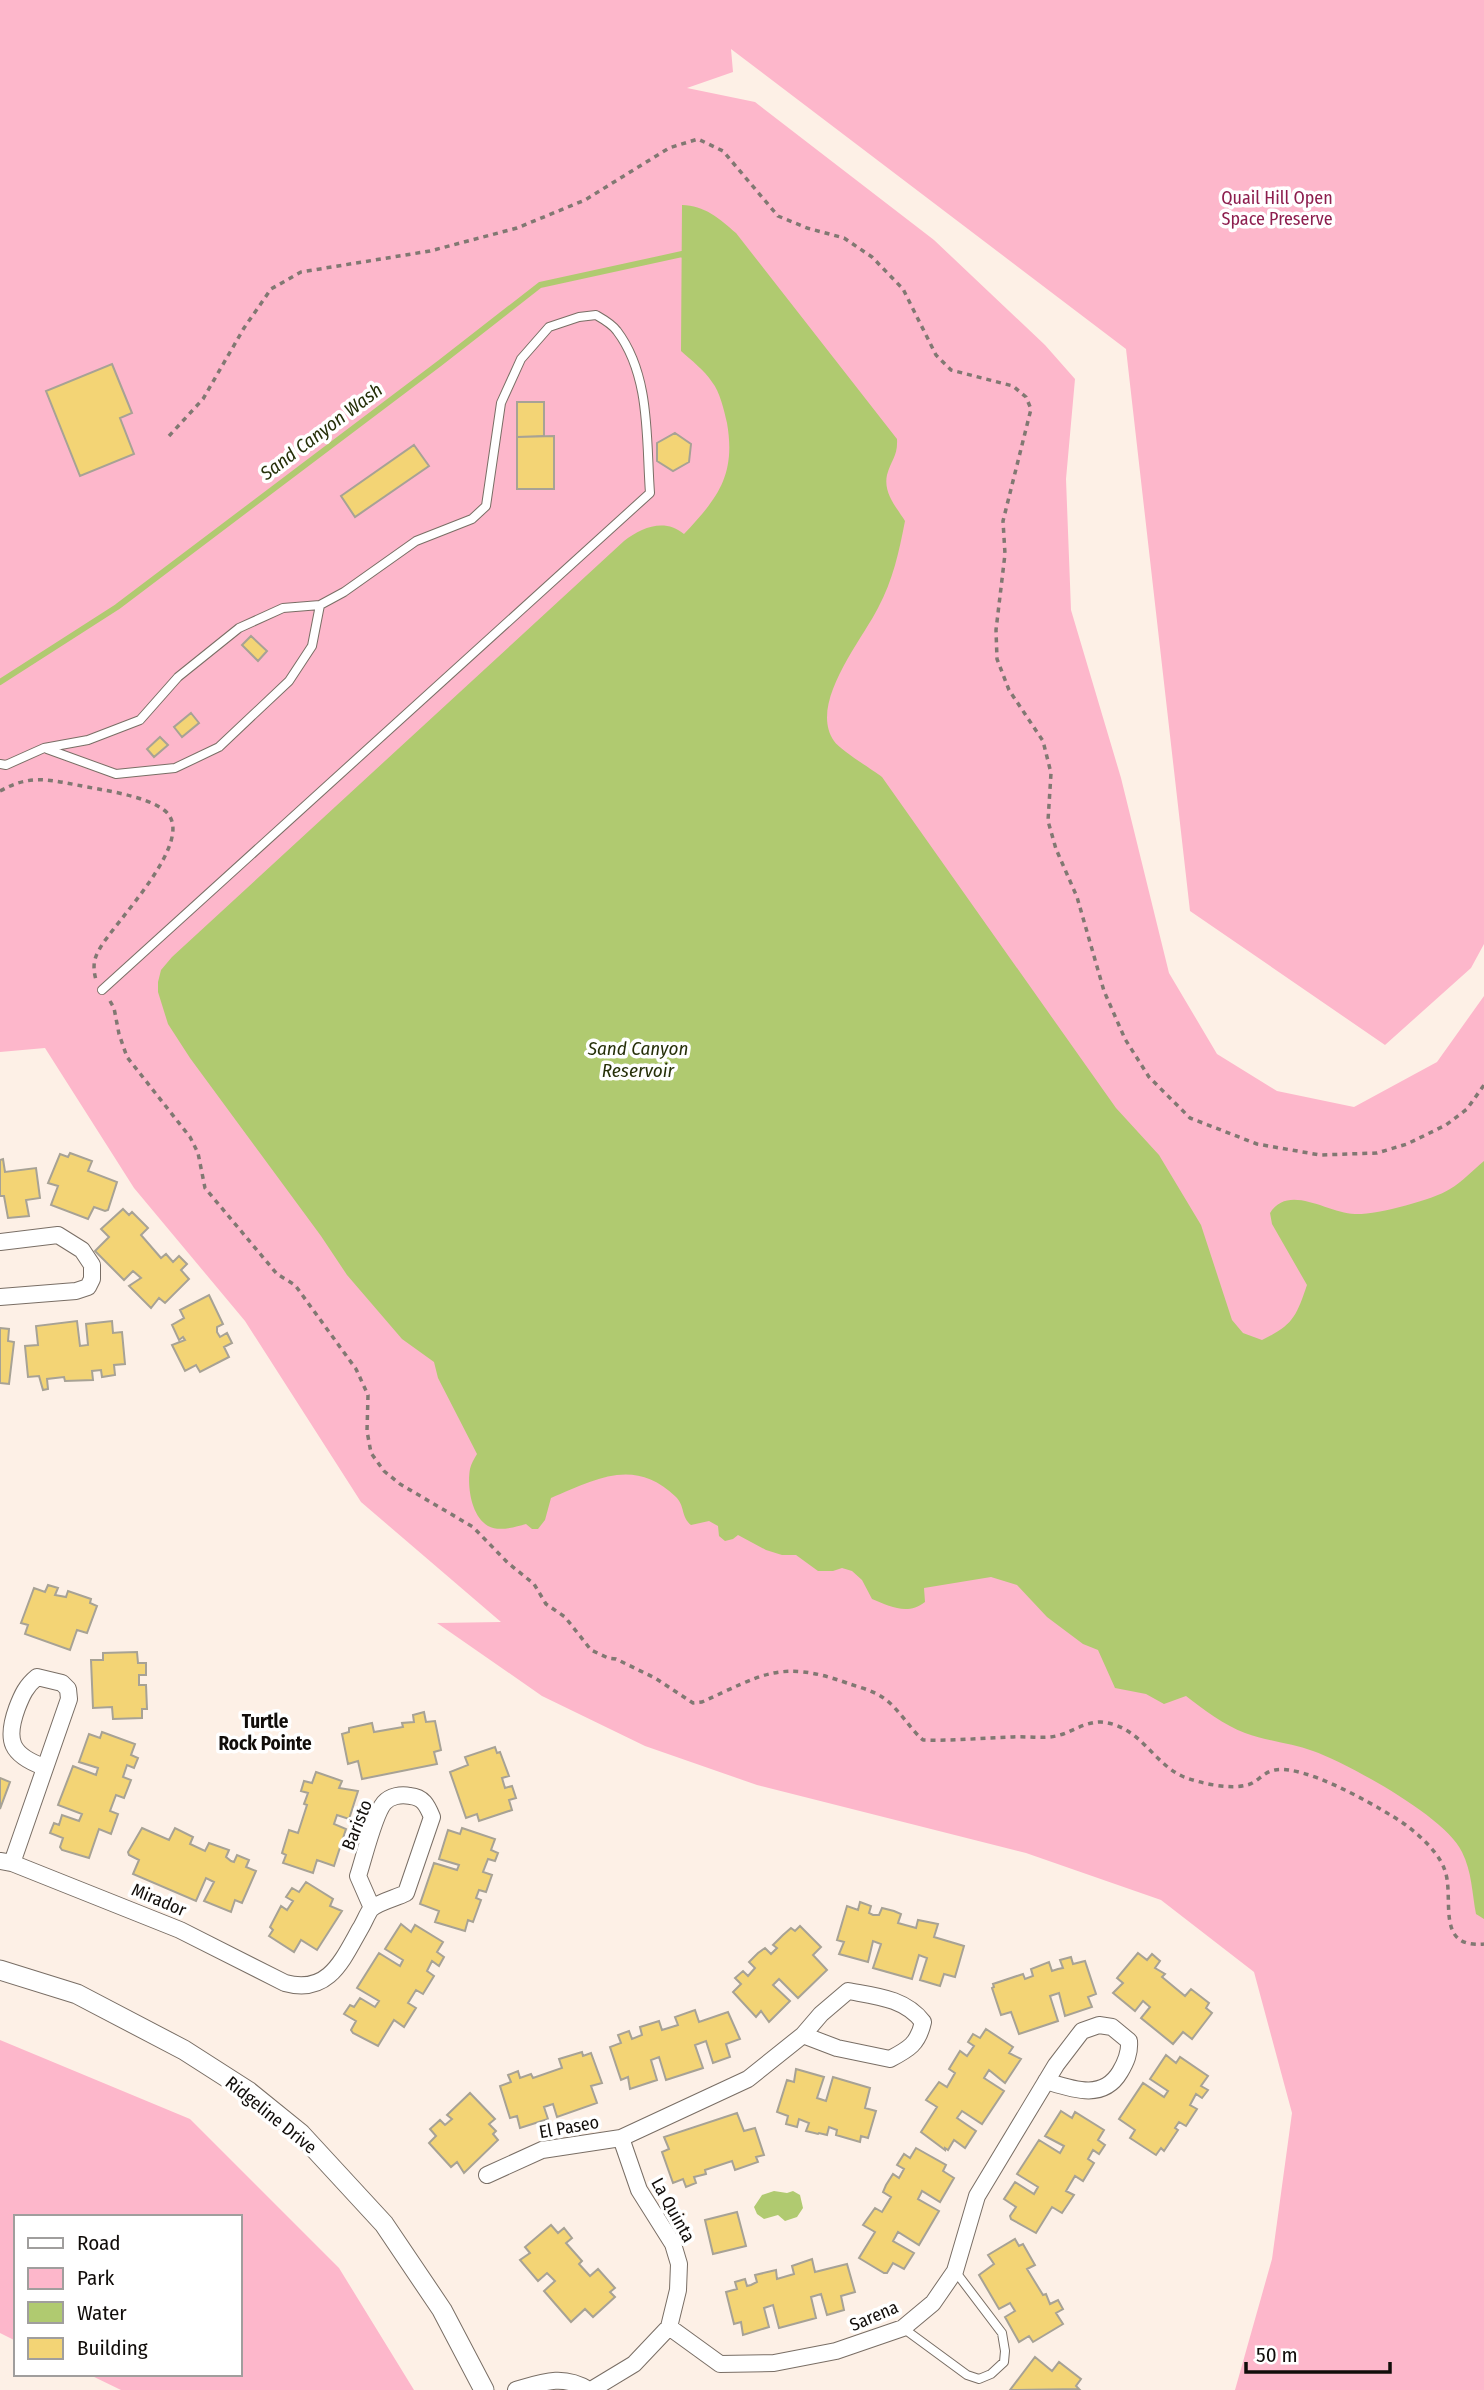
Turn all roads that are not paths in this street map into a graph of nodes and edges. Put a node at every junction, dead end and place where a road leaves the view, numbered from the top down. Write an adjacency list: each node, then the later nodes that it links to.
1 (320, 605): 2 (lane); 2 (lane); 4 (lane)
2 (44, 748): 3 (lane)
3 (0, 764)
4 (102, 990)
5 (0, 1242): 6 (street)
6 (0, 1297)
7 (44, 1767): 7 (street); 8 (street)
8 (6, 1863): 9 (street, Mirador)
9 (372, 1908): 9 (street, Baristo)
10 (0, 1970): 18 (street, Ridgeline Drive)
11 (803, 2035): 11 (street); 13 (street)
12 (1046, 2081): 12 (street, Sarena); 15 (street, Sarena)
13 (621, 2138): 14 (street, El Paseo); 16 (street, La Quinta)
14 (487, 2175)
15 (955, 2271): 17 (street, Sarena); 17 (lane)
16 (669, 2327): 17 (street, Sarena); 20 (street, La Quinta)
17 (903, 2328)
18 (484, 2390)
19 (516, 2390): 20 (street, La Quinta)
20 (590, 2390)

